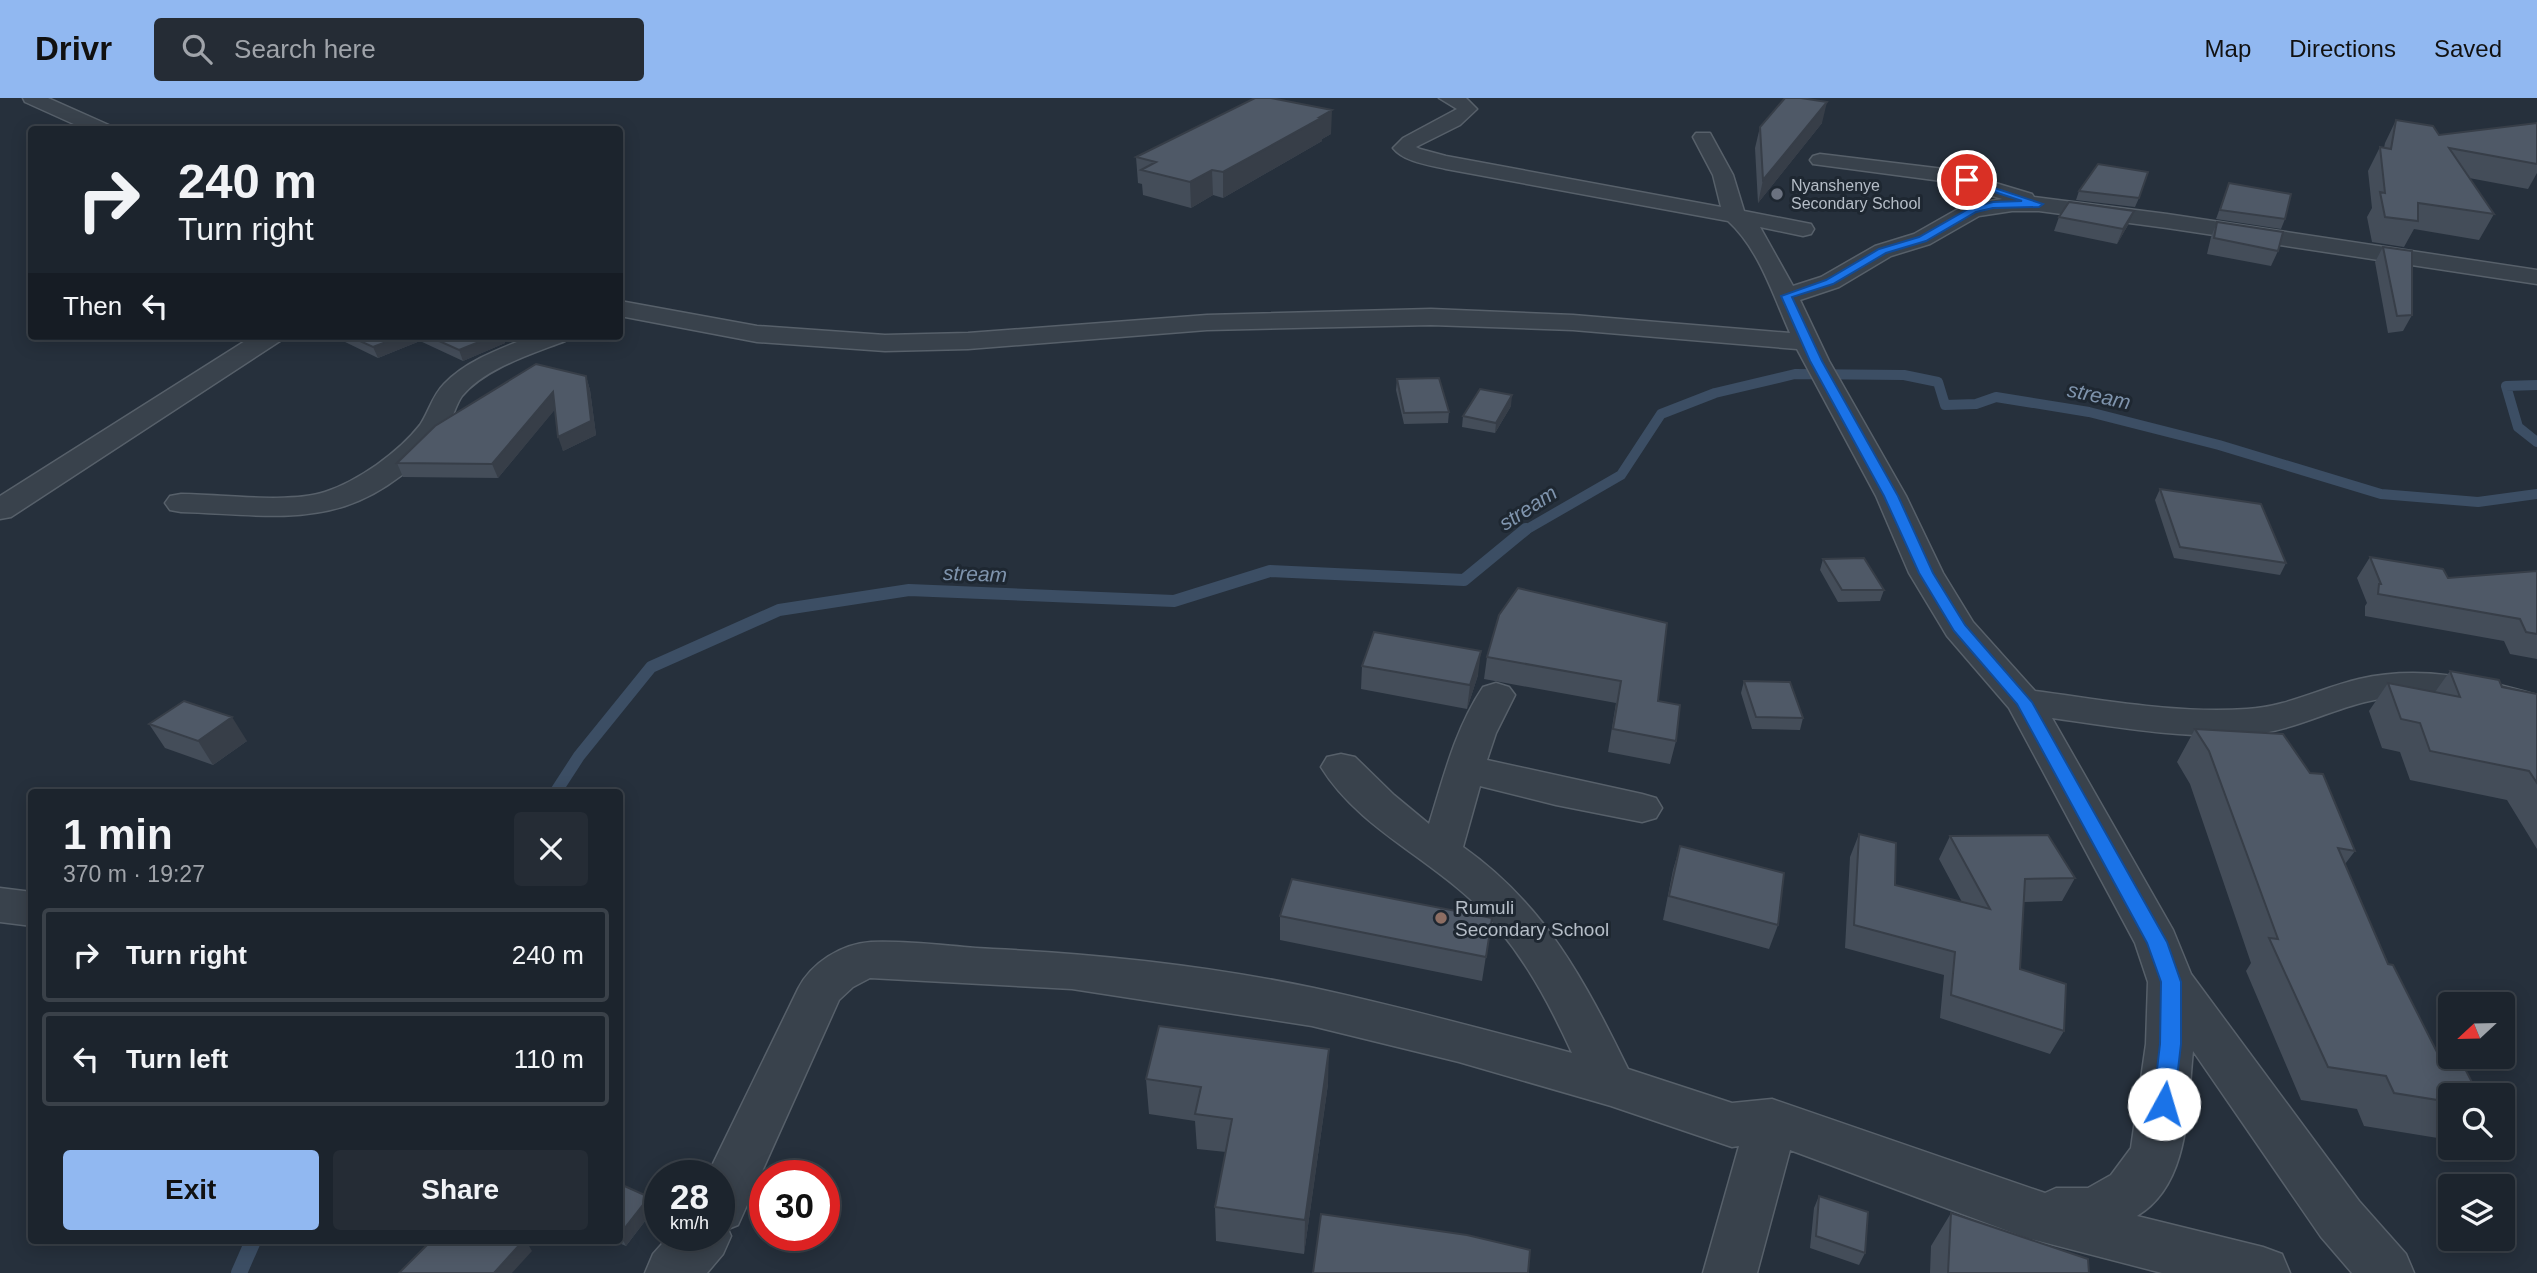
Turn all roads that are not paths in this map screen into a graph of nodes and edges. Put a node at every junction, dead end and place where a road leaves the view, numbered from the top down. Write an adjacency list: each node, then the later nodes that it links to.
1 (32, 98): 3 (street)
2 (1448, 98): 7 (street)
3 (95, 126)
4 (1703, 137): 7 (street)
5 (1820, 160): 6 (street)
6 (2039, 204): 9 (street); 10 (street)
7 (1734, 215): 8 (street); 10 (street)
8 (1803, 229)
9 (2537, 277)
10 (1786, 296): 14 (street)
11 (623, 310): 14 (street)
12 (265, 340): 16 (street)
13 (548, 340): 15 (street)
14 (1820, 366): 18 (street)
15 (181, 503)
16 (0, 510)
17 (1496, 695): 21 (street)
18 (2024, 702): 19 (street); 26 (street)
19 (2537, 707)
20 (1341, 767): 23 (street)
21 (1465, 768): 22 (street); 23 (street)
22 (1642, 808)
23 (1440, 852): 27 (street)
24 (0, 905): 25 (street)
25 (28, 908)
26 (2171, 982): 30 (street); 35 (street)
27 (1611, 1085): 28 (street); 29 (street)
28 (1772, 1121): 30 (street); 33 (street)
29 (735, 1174)
30 (2027, 1213): 34 (street)
31 (691, 1251): 32 (street)
32 (672, 1273)
33 (1730, 1273)
34 (2263, 1273)
35 (2386, 1273)

